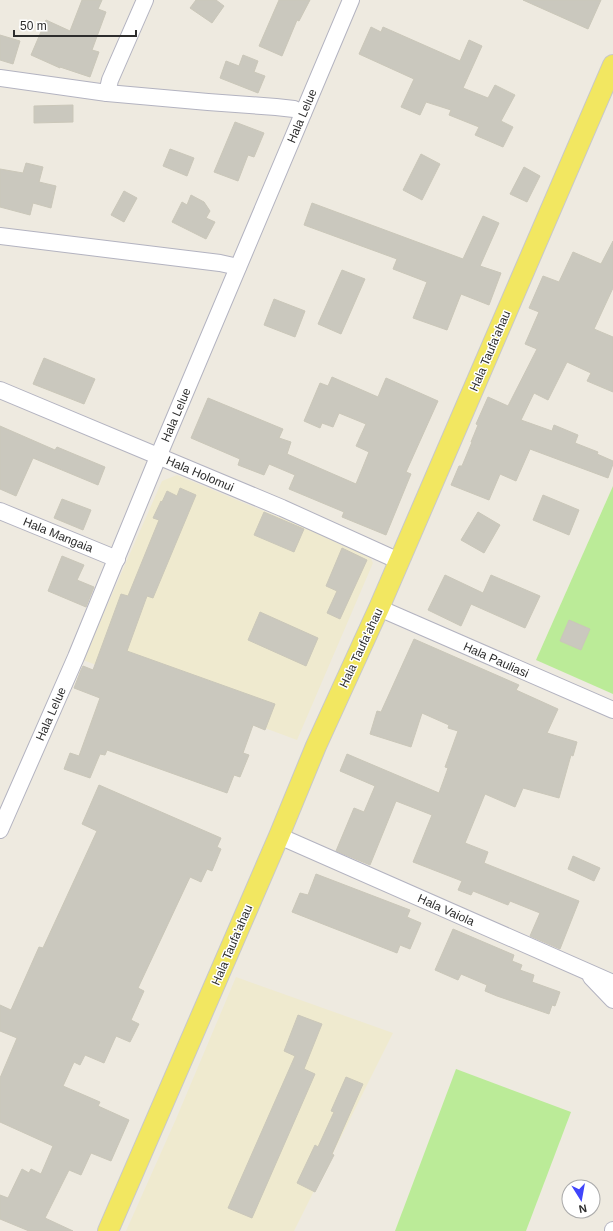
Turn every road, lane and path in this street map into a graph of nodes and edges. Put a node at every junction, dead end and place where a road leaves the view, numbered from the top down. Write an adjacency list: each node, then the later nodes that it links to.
1 (145, 0): 5 (street)
2 (351, 0): 6 (street, Hala Lelue)
3 (613, 65): 13 (main road, Hala Taufa'ahau)
4 (0, 78): 5 (street)
5 (106, 93): 6 (street)
6 (303, 113): 8 (street, Hala Lelue)
7 (0, 236): 8 (street)
8 (238, 267): 10 (street, Hala Lelue)
9 (0, 390): 10 (street, Hala Holomui)
10 (158, 457): 12 (street, Hala Lelue); 13 (street, Hala Holomui)
11 (0, 511): 12 (street, Hala Mangaia)
12 (117, 559): 16 (street, Hala Lelue)
13 (399, 561): 14 (main road, Hala Taufa'ahau)
14 (379, 608): 15 (street, Hala Pauliasi); 17 (main road, Hala Taufa'ahau)
15 (613, 710)
16 (0, 830)
17 (279, 836): 18 (street, Hala Vaiola); 21 (main road, Hala Taufa'ahau)
18 (587, 972): 19 (street, Hala Vaiola); 20 (street)
19 (613, 983)
20 (613, 1000)
21 (108, 1231)

